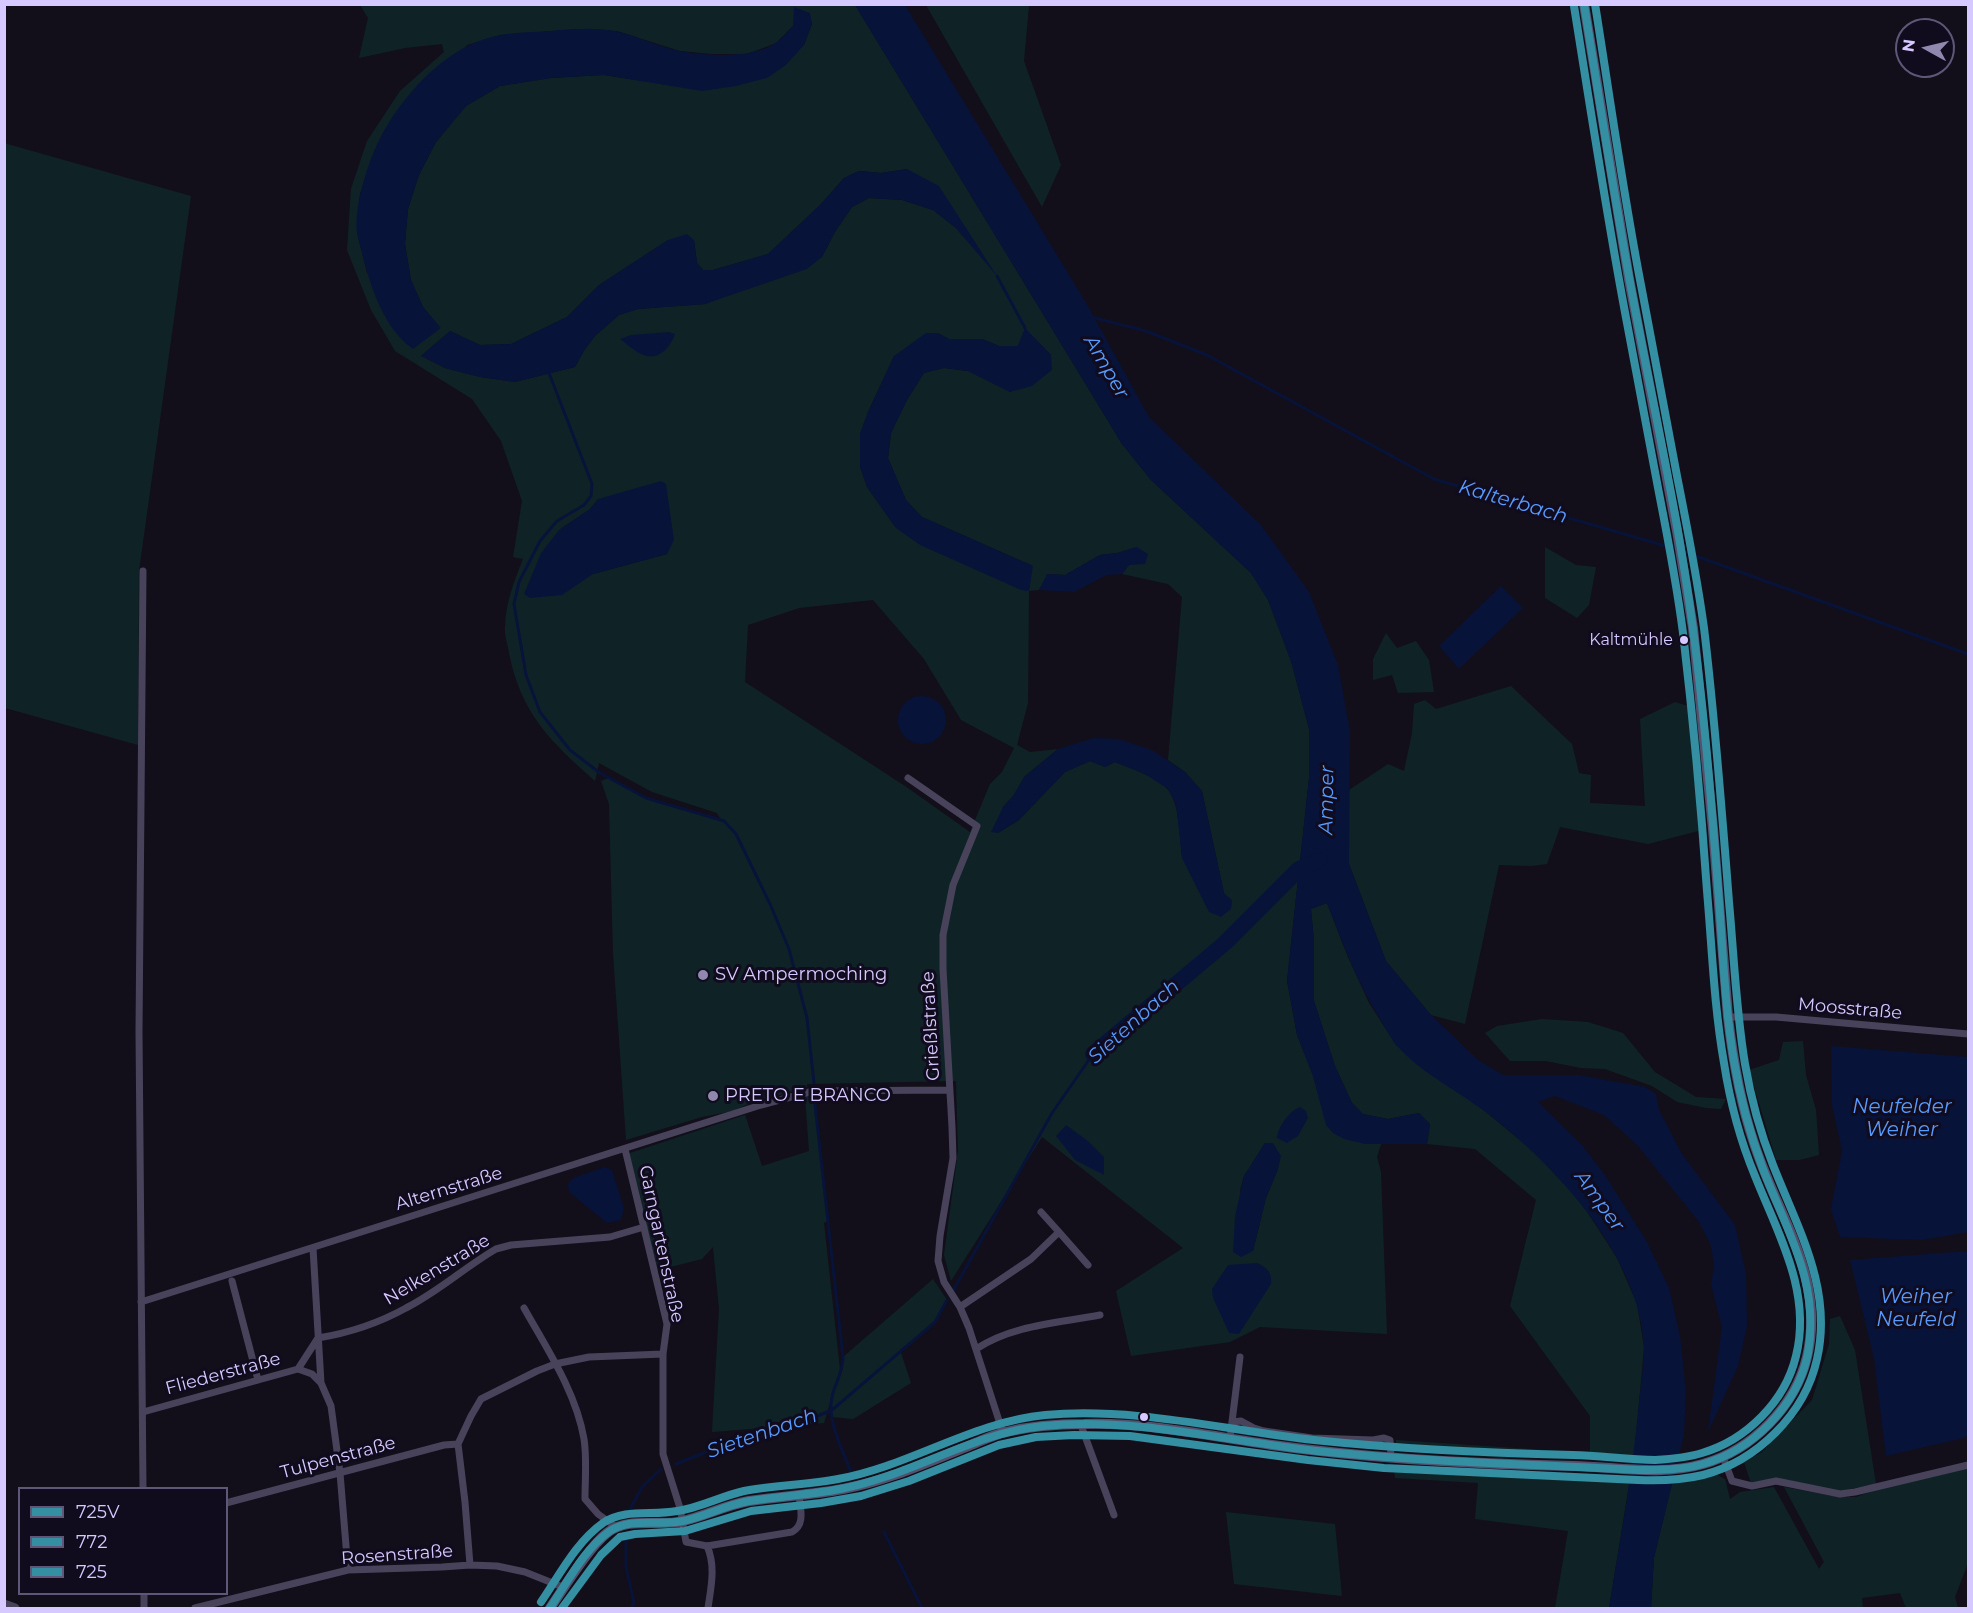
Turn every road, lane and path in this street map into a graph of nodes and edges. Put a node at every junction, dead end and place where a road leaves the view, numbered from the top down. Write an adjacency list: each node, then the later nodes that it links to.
1 (1584, 4): 4 (main road)
2 (142, 571): 14 (street)
3 (908, 778): 6 (street, Grießlstraße)
4 (1728, 1017): 5 (street, Moosstraße); 33 (main road)
5 (1968, 1034)
6 (949, 1090): 7 (street, Alternstraße); 15 (street, Grießlstraße)
7 (625, 1149): 9 (street, Garngartenstraße); 11 (street, Alternstraße)
8 (1041, 1212): 10 (street)
9 (644, 1227): 18 (street, Nelkenstraße); 20 (street, Garngartenstraße)
10 (1059, 1232): 12 (street); 15 (street)
11 (313, 1248): 14 (street, Alternstraße); 18 (street)
12 (1088, 1265)
13 (232, 1281): 24 (street)
14 (141, 1302): 26 (street)
15 (960, 1307): 19 (street, Grießlstraße)
16 (524, 1308): 22 (street)
17 (1100, 1315): 19 (street)
18 (318, 1338): 23 (street); 25 (street)
19 (976, 1349): 29 (street, Grießlstraße)
20 (663, 1354): 22 (street); 40 (street, Garngartenstraße)
21 (1240, 1357): 27 (street)
22 (555, 1364): 31 (street); 41 (street)
23 (298, 1369): 24 (street, Fliederstraße); 25 (street, Fliederstraße)
24 (258, 1380): 26 (street, Fliederstraße)
25 (321, 1383): 35 (street)
26 (143, 1412): 36 (street)
27 (1233, 1422): 30 (street); 32 (street)
28 (1083, 1424): 29 (main road); 30 (main road); 39 (street)
29 (1003, 1433): 37 (main road)
30 (1230, 1438): 32 (main road)
31 (458, 1444): 35 (street, Tulpenstraße); 43 (street)
32 (1391, 1457): 33 (main road)
33 (1723, 1457): 34 (street)
34 (1968, 1465)
35 (340, 1473): 38 (street, Tulpenstraße); 44 (street)
36 (143, 1487)
37 (799, 1495): 40 (main road); 42 (street)
38 (228, 1502)
39 (1114, 1515)
40 (681, 1522): 41 (main road); 42 (street)
41 (616, 1527): 45 (main road)
42 (707, 1546): 50 (street)
43 (470, 1565): 44 (street, Rosenstraße); 45 (street, Rosenstraße)
44 (348, 1570): 48 (street, Rosenstraße)
45 (565, 1588): 49 (main road)
46 (4, 1604): 47 (street)
47 (15, 1608)
48 (195, 1608)
49 (550, 1608)
50 (708, 1608)

